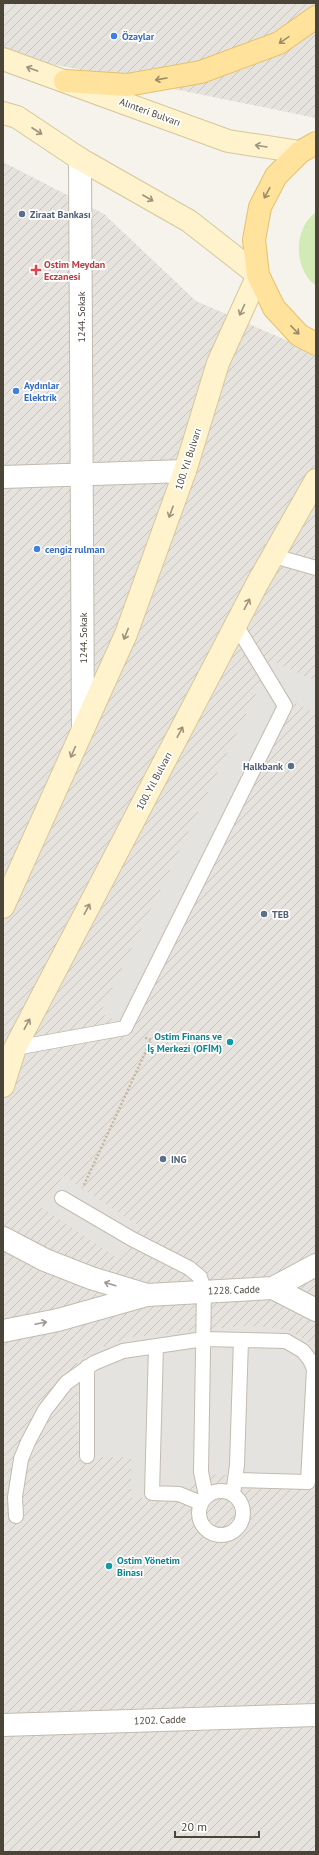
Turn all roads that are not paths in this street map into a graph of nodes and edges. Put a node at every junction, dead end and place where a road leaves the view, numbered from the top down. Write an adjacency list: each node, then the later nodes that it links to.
1 (316, 17): 3 (main road, one-way to 3)
2 (3, 59): 3 (main road, Alınteri Bulvarı, one-way to 2)
3 (65, 81): 6 (main road, Alınteri Bulvarı, one-way to 3)
4 (3, 113): 7 (main road, one-way to 7)
5 (316, 127): 6 (main road)
6 (308, 148): 8 (main road, one-way to 8)
7 (80, 159): 8 (main road, one-way to 8); 11 (street, 1244. Sokak)
8 (258, 275): 9 (main road, one-way to 9); 10 (main road, 100. Yıl Bulvarı, one-way to 10)
9 (316, 344)
10 (185, 471): 11 (street); 17 (main road, 100. Yıl Bulvarı, one-way to 17)
11 (82, 475): 12 (street); 17 (street, 1244. Sokak)
12 (3, 477)
13 (316, 480): 14 (main road, 100. Yıl Bulvarı)
14 (274, 556): 15 (lane); 16 (main road, 100. Yıl Bulvarı, one-way to 14)
15 (316, 568)
16 (236, 625): 19 (main road, 100. Yıl Bulvarı, one-way to 16); 19 (lane)
17 (84, 729): 18 (main road, 100. Yıl Bulvarı, one-way to 18)
18 (3, 907)
19 (15, 1048): 20 (main road, 100. Yıl Bulvarı)
20 (3, 1086)
21 (62, 1198): 25 (lane)
22 (3, 1238): 26 (street, 1228. Cadde, one-way to 22)
23 (316, 1265): 24 (street, 1228. Cadde)
24 (273, 1288): 25 (street, 1228. Cadde); 27 (street)
25 (204, 1291): 26 (street, 1228. Cadde); 29 (lane)
26 (147, 1295): 28 (street, 1228. Cadde, one-way to 26)
27 (316, 1310)
28 (3, 1331)
29 (204, 1338): 30 (lane); 31 (lane); 36 (lane)
30 (241, 1340): 34 (lane); 34 (lane)
31 (156, 1346): 32 (lane); 36 (lane)
32 (87, 1367): 33 (lane); 37 (lane)
33 (87, 1456)
34 (235, 1480): 35 (lane)
35 (233, 1494): 36 (lane); 36 (lane)
36 (203, 1499)
37 (16, 1516)
38 (316, 1715): 39 (street, 1202. Cadde)
39 (3, 1725)

